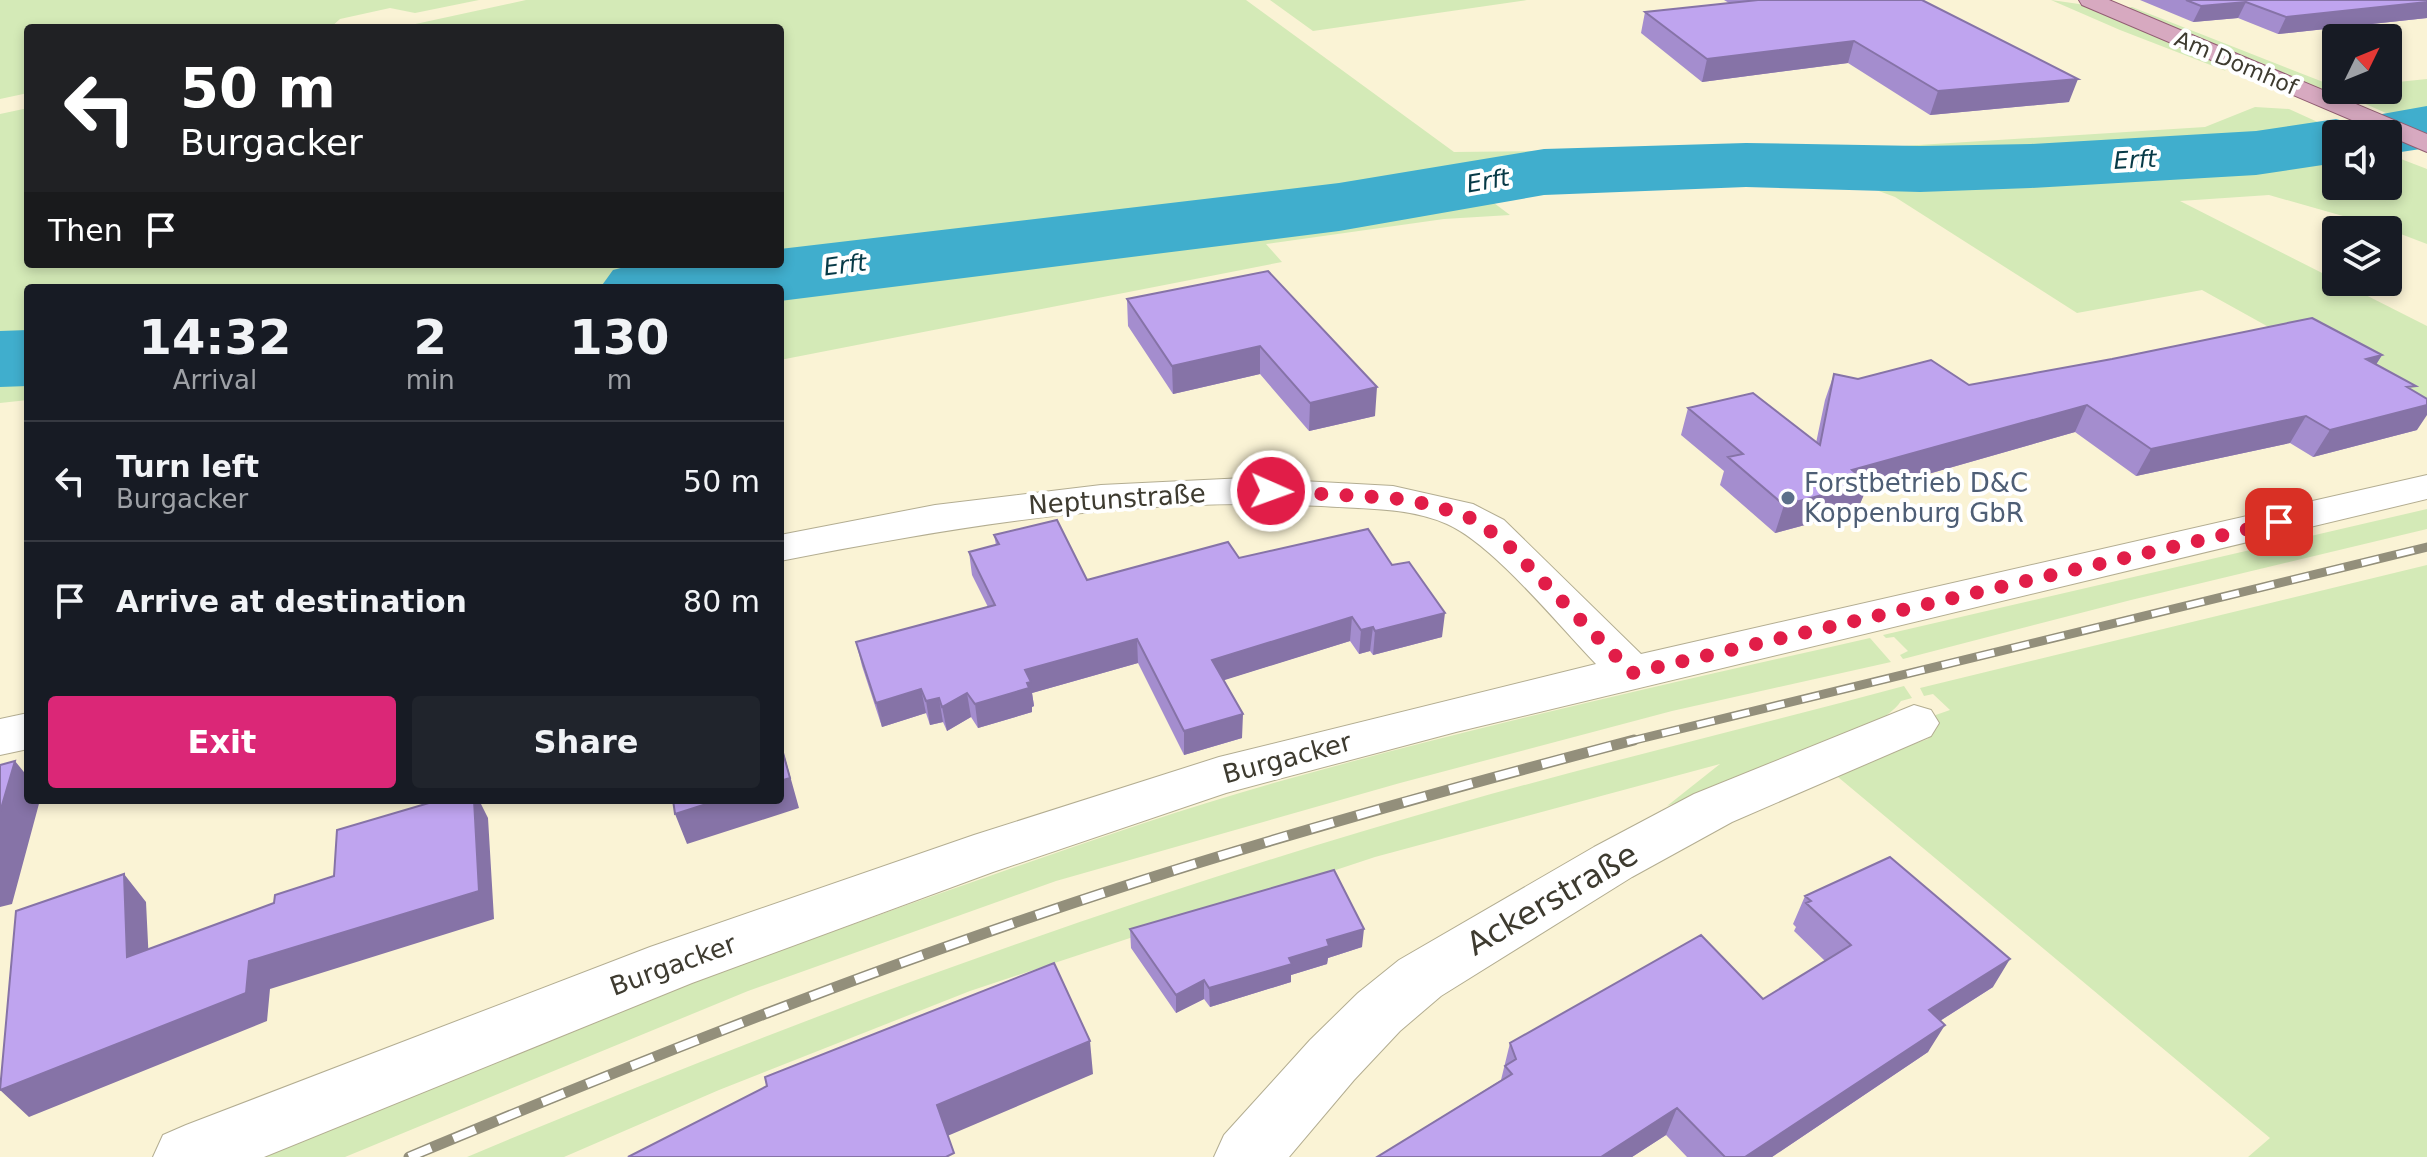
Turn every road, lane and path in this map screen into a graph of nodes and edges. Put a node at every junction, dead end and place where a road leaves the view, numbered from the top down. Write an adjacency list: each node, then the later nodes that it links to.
1 (2090, 0): 2 (main road, Am Domhof)
2 (2427, 144)
3 (2427, 487): 5 (street, Burgacker)
4 (784, 547): 5 (street, Neptunstraße)
5 (1632, 673): 9 (street, Burgacker)
6 (1914, 723): 10 (street, Ackerstraße)
7 (24, 732): 8 (street)
8 (0, 737)
9 (186, 1157)
10 (1247, 1157)

